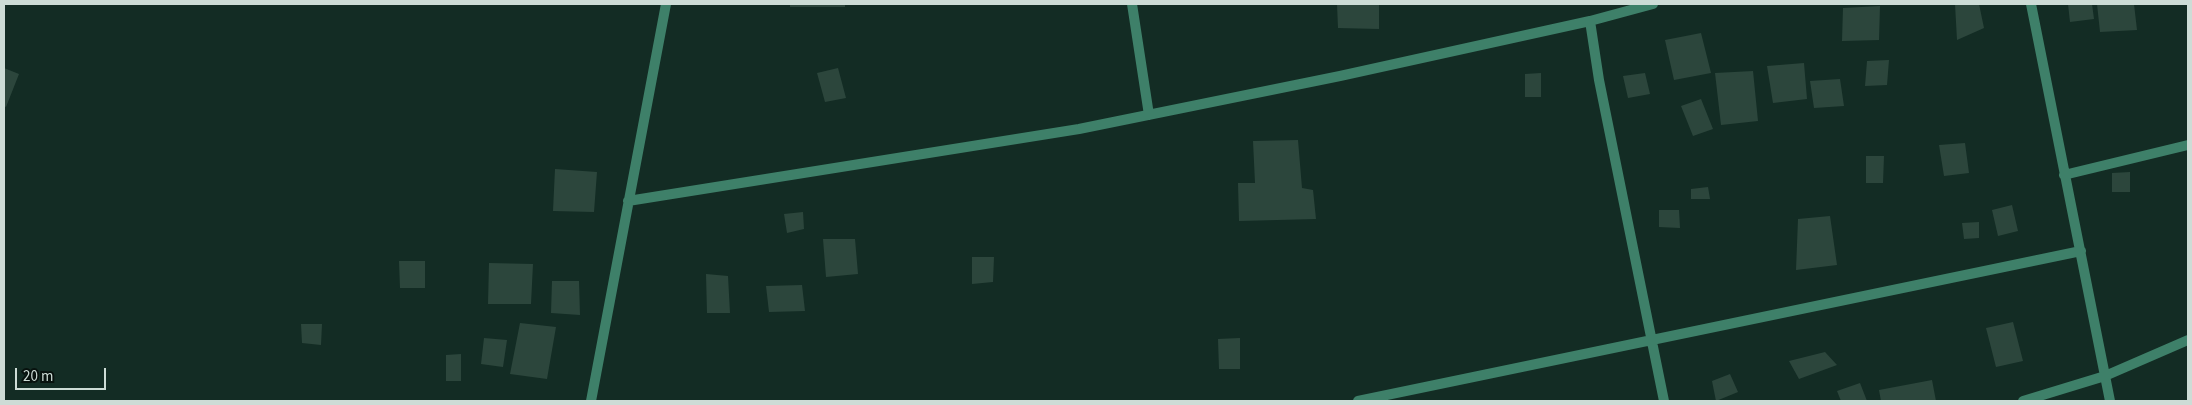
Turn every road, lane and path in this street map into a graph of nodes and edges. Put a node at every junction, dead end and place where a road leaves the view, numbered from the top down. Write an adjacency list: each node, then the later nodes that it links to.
1 (666, 4): 9 (street)
2 (1132, 4): 6 (street)
3 (1654, 4): 5 (street)
4 (2031, 4): 8 (street)
5 (1590, 21): 6 (street); 12 (street)
6 (1149, 115): 9 (street)
7 (2188, 145): 8 (street)
8 (2064, 175): 10 (street)
9 (628, 202): 14 (street)
10 (2081, 251): 12 (street); 13 (street)
11 (2188, 340): 13 (street)
12 (1652, 341): 15 (street); 16 (street)
13 (2105, 376): 17 (street); 18 (street)
14 (591, 401)
15 (1358, 401)
16 (1664, 401)
17 (2023, 401)
18 (2110, 401)

